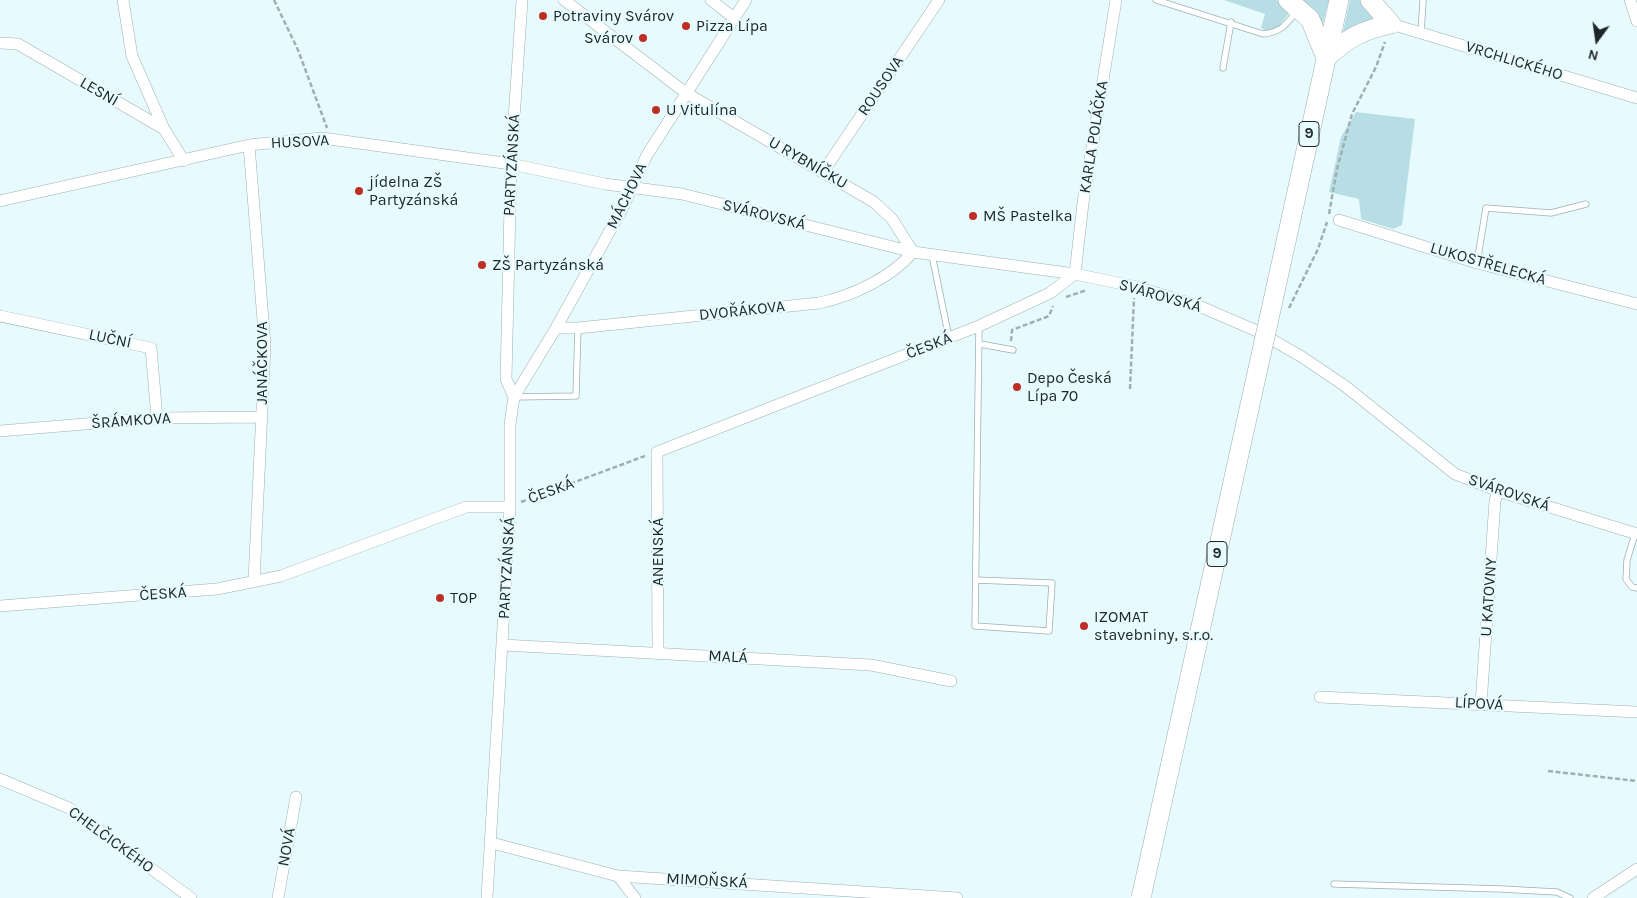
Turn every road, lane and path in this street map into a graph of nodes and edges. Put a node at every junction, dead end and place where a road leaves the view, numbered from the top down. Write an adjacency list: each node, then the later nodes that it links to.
1 (123, 0): 25 (street)
2 (274, 0): 26 (path)
3 (522, 0): 29 (street, PARTYZÁNSKÁ)
4 (564, 0): 23 (street, U RYBNÍČKU)
5 (711, 0): 15 (street)
6 (746, 0): 15 (street, MÁCHOVA)
7 (939, 0): 30 (street, ROUSOVA)
8 (1116, 0): 38 (street, KARLA POLÁČKA)
9 (1156, 0): 16 (lane)
10 (1339, 0): 21 (main road, 9)
11 (1370, 0): 18 (main road)
12 (1424, 0): 19 (lane)
13 (1630, 0): 17 (street)
14 (1293, 4): 16 (lane); 21 (main road)
15 (734, 18): 23 (street, MÁCHOVA)
16 (1231, 22): 22 (lane)
17 (1637, 22)
18 (1391, 24): 19 (street, VRCHLICKÉHO); 21 (main road); 44 (path)
19 (1420, 33): 24 (street, VRCHLICKÉHO)
20 (0, 43): 25 (street, LESNÍ)
21 (1326, 58): 86 (main road, 9, bridge)
22 (1223, 68)
23 (686, 92): 30 (street, U RYBNÍČKU); 31 (street, MÁCHOVA)
24 (1637, 98)
25 (164, 129): 28 (street, LESNÍ)
26 (330, 139): 27 (street, HUSOVA); 29 (street, HUSOVA)
27 (249, 145): 28 (street, HUSOVA); 55 (street, JANÁČKOVA)
28 (184, 161): 32 (street, HUSOVA)
29 (511, 164): 31 (street, HUSOVA); 54 (street, PARTYZÁNSKÁ)
30 (823, 172): 35 (street, U RYBNÍČKU)
31 (632, 188): 35 (street, SVÁROVSKÁ); 47 (street, MÁCHOVA)
32 (0, 201)
33 (1586, 204): 37 (lane)
34 (1340, 220): 37 (street, LUKOSTŘELECKÁ)
35 (913, 252): 36 (street, SVÁROVSKÁ); 48 (street, DVOŘÁKOVA)
36 (932, 255): 38 (street, SVÁROVSKÁ); 49 (lane)
37 (1478, 263): 43 (street, LUKOSTŘELECKÁ)
38 (1074, 274): 46 (street, ČESKÁ); 59 (street, SVÁROVSKÁ)
39 (1091, 288): 40 (path)
40 (1064, 298)
41 (1142, 300): 53 (path)
42 (1055, 301): 50 (path)
43 (1637, 304)
44 (1285, 315)
45 (0, 316): 56 (street, LUČNÍ)
46 (979, 326): 49 (street, ČESKÁ); 51 (lane)
47 (556, 328): 48 (street, DVOŘÁKOVA); 54 (street, MÁCHOVA)
48 (578, 328): 54 (lane)
49 (949, 338): 58 (street, ČESKÁ)
50 (1011, 341)
51 (980, 344): 52 (lane); 62 (lane)
52 (1013, 350)
53 (1130, 389)
54 (514, 397): 60 (street, PARTYZÁNSKÁ)
55 (262, 417): 56 (street, ŠRÁMKOVA); 63 (street, JANÁČKOVA)
56 (157, 418): 57 (street, ŠRÁMKOVA)
57 (0, 431)
58 (657, 452): 60 (path, ČESKÁ); 67 (street, ANENSKÁ)
59 (1498, 491): 61 (street, SVÁROVSKÁ); 70 (street, U KATOVNY)
60 (510, 506): 63 (street, ČESKÁ); 66 (street, PARTYZÁNSKÁ)
61 (1636, 534): 64 (lane)
62 (976, 580): 62 (lane)
63 (254, 582): 65 (street, ČESKÁ)
64 (1637, 588)
65 (0, 606)
66 (503, 645): 67 (street, MALÁ); 76 (street, PARTYZÁNSKÁ)
67 (658, 653): 68 (street, MALÁ)
68 (951, 681)
69 (1320, 696): 70 (street, LÍPOVÁ)
70 (1481, 704): 71 (street, LÍPOVÁ)
71 (1637, 712)
72 (1548, 771): 74 (path)
73 (0, 779): 81 (street, CHELČICKÉHO)
74 (1637, 781)
75 (296, 797): 82 (street, NOVÁ)
76 (492, 843): 78 (street, MIMOŇSKÁ); 83 (street, PARTYZÁNSKÁ)
77 (1637, 870): 88 (street)
78 (618, 876): 80 (street, MIMOŇSKÁ); 84 (street)
79 (1334, 884): 87 (lane)
80 (846, 894): 85 (street, MIMOŇSKÁ)
81 (191, 898)
82 (278, 898)
83 (487, 898)
84 (634, 898)
85 (957, 898)
86 (1141, 898)
87 (1570, 898)
88 (1593, 898)

